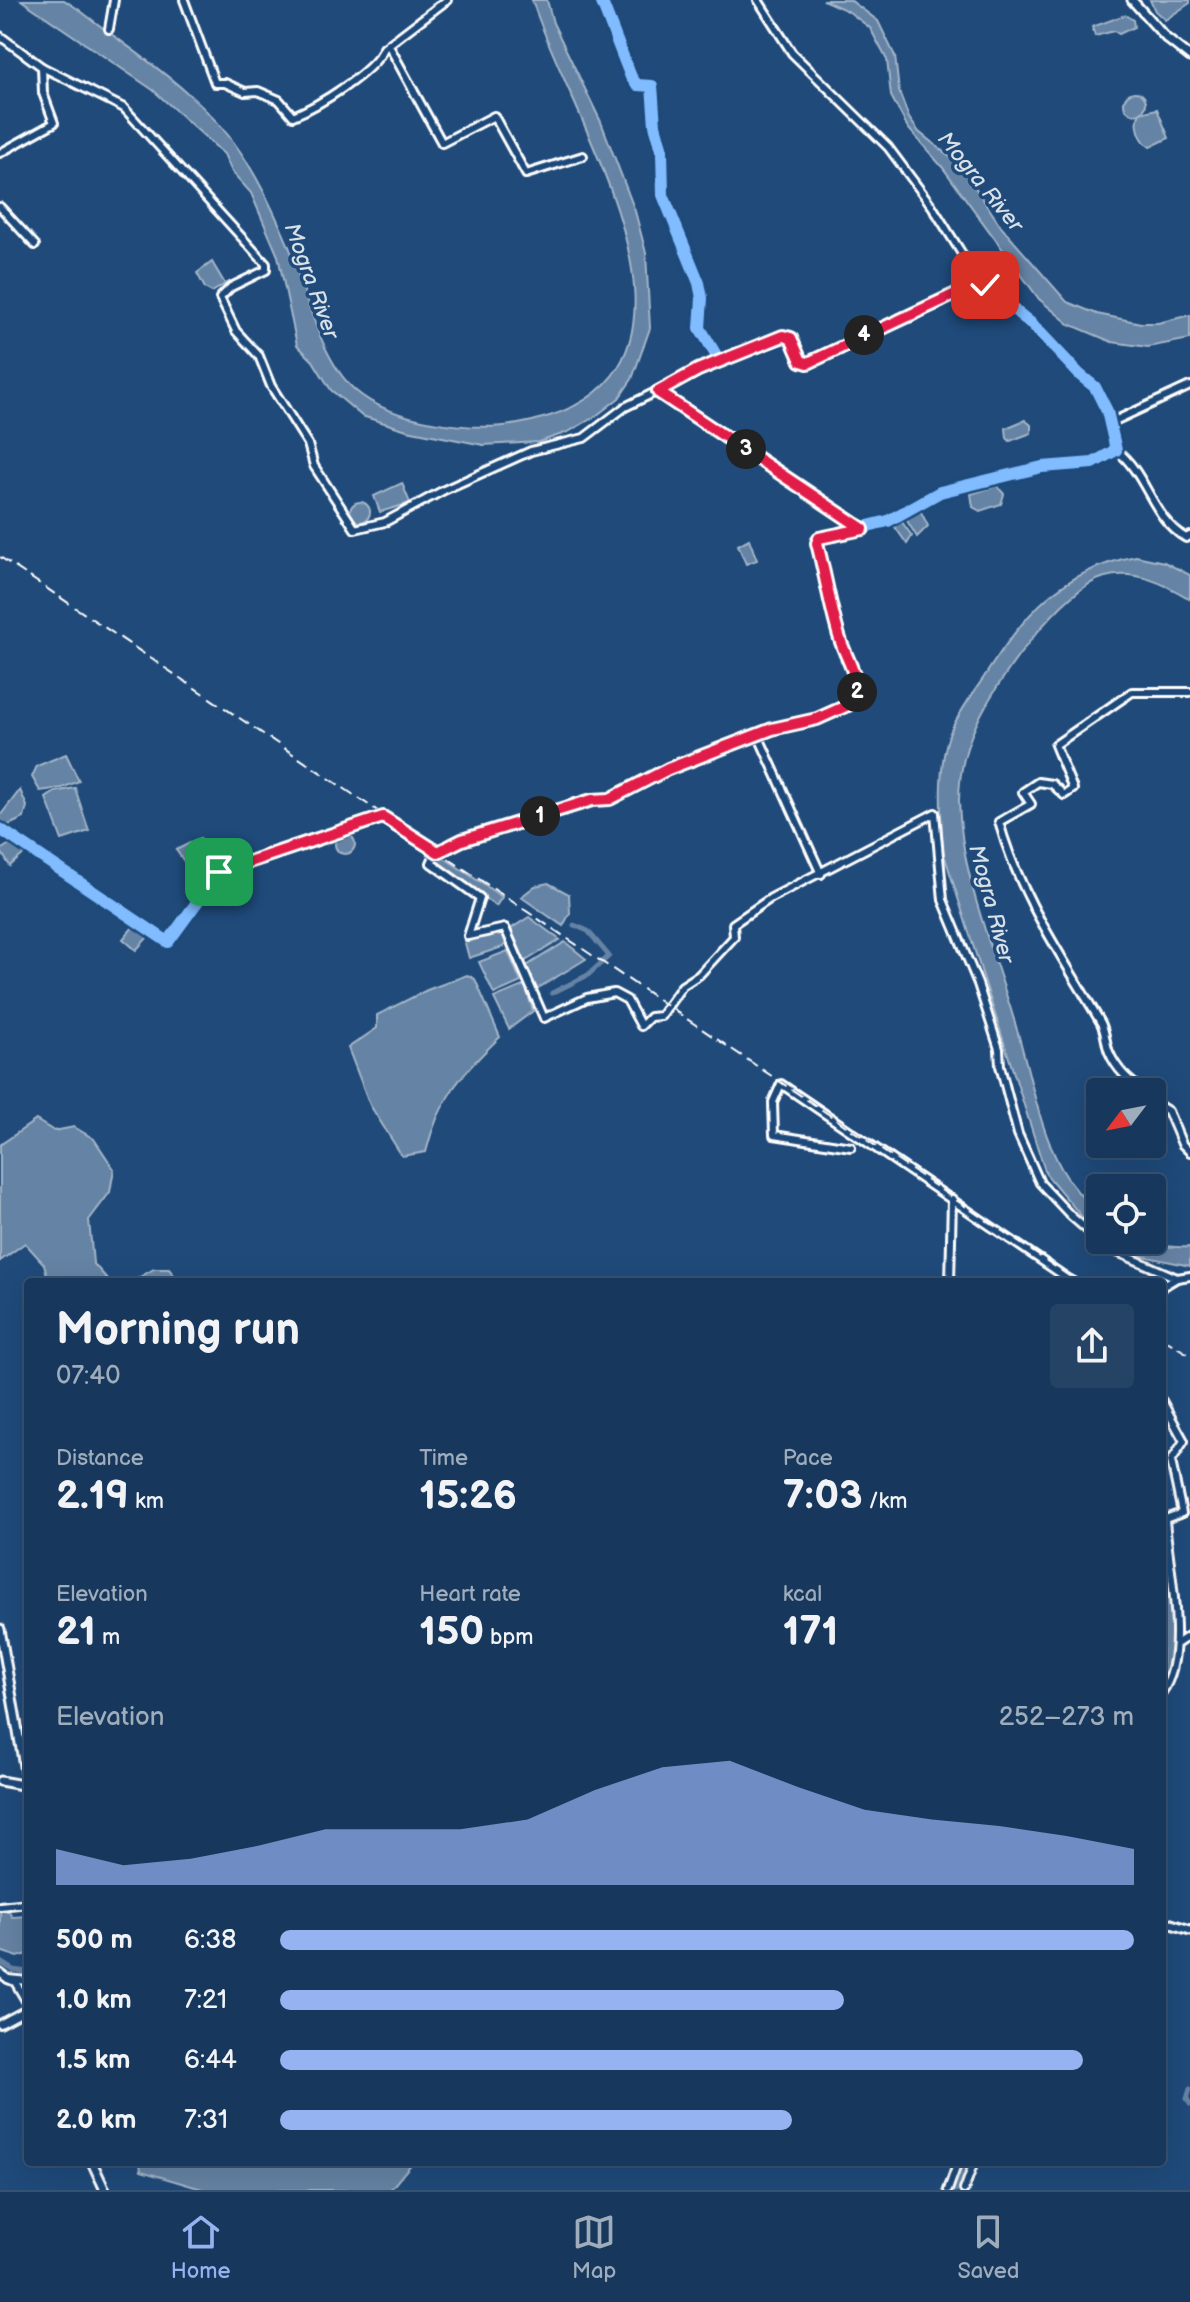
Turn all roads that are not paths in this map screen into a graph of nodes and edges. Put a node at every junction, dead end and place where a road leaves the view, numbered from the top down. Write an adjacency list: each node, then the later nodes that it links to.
1 (114, 0): 7 (street)
2 (184, 0): 9 (street)
3 (447, 0): 9 (street)
4 (601, 0): 17 (street)
5 (758, 0): 16 (street)
6 (1132, 0): 10 (main road)
7 (109, 29)
8 (0, 36): 11 (street)
9 (389, 46): 13 (street)
10 (1190, 57)
11 (42, 67): 12 (street); 19 (street)
12 (0, 153)
13 (583, 156)
14 (0, 207): 15 (street)
15 (35, 245)
16 (975, 285): 17 (street); 20 (street)
17 (721, 360): 19 (street)
18 (1190, 386): 20 (street)
19 (658, 392): 22 (street)
20 (1110, 423): 21 (street)
21 (1116, 450): 22 (street); 23 (street)
22 (863, 529): 25 (street)
23 (1190, 536)
24 (1190, 692): 29 (street)
25 (758, 735): 27 (street); 28 (street)
26 (0, 829): 27 (street)
27 (436, 852): 28 (street)
28 (821, 874): 37 (street)
29 (1125, 1078)
30 (1166, 1110): 32 (street)
31 (851, 1147): 33 (street)
32 (1190, 1152)
33 (952, 1199): 35 (street); 36 (street)
34 (1190, 1276): 37 (street)
35 (950, 1278)
36 (1067, 1278)
37 (1177, 1278): 38 (street)
38 (1166, 1285)
39 (1166, 1408): 40 (street)
40 (1166, 1519)
41 (1166, 1529): 44 (street)
42 (0, 1629): 46 (main road)
43 (1190, 1635): 44 (street)
44 (1178, 1643): 45 (street)
45 (1166, 1688)
46 (24, 1764)
47 (0, 1781): 48 (main road)
48 (24, 1786)
49 (24, 1903): 50 (street)
50 (0, 1906)
51 (1166, 1922): 52 (main road)
52 (1190, 1930)
53 (0, 1973): 54 (street)
54 (8, 1979): 55 (street); 56 (street)
55 (24, 1981)
56 (24, 1999)
57 (24, 2009): 59 (street)
58 (0, 2012): 59 (street)
59 (2, 2022)
60 (94, 2166): 63 (main road)
61 (957, 2166): 64 (street)
62 (973, 2166): 65 (street)
63 (105, 2190)
64 (948, 2190)
65 (964, 2190)

